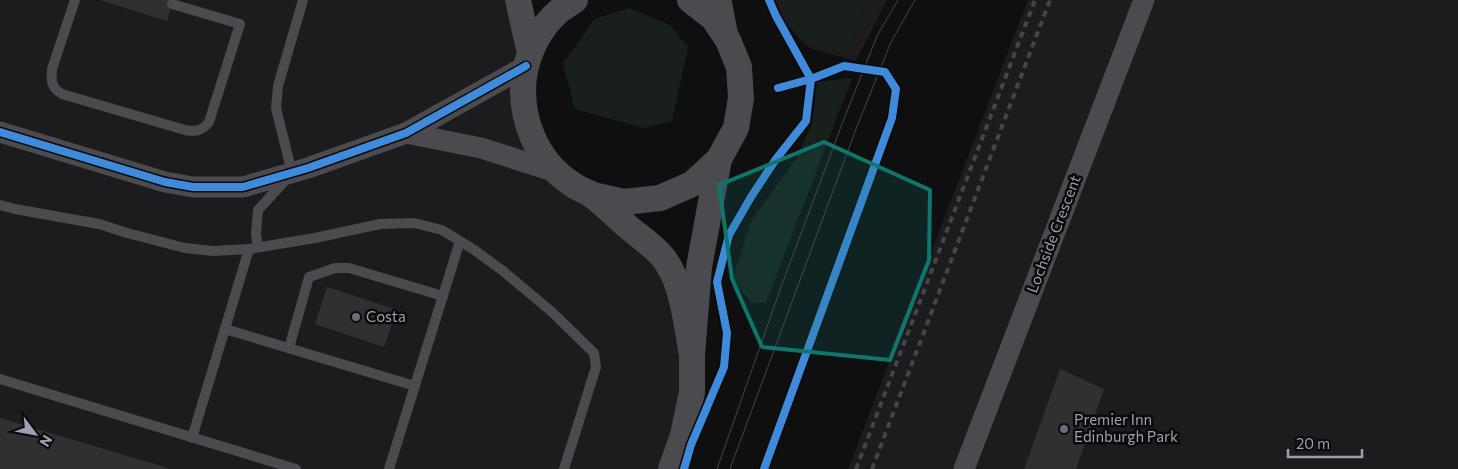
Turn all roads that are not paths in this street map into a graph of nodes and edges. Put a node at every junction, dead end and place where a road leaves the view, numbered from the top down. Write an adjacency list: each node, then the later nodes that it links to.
1 (75, 0): 8 (lane)
2 (303, 0): 15 (lane)
3 (518, 0): 10 (street)
4 (575, 0): 10 (street)
5 (690, 0): 9 (street)
6 (721, 0): 9 (street)
7 (1144, 0): 31 (street, Lochside Crescent)
8 (172, 4)
9 (728, 40): 13 (street)
10 (528, 59): 12 (street); 14 (street)
11 (0, 132): 15 (street)
12 (406, 133): 14 (street); 15 (street)
13 (719, 159): 16 (street); 23 (street)
14 (556, 172): 16 (street)
15 (292, 173): 19 (lane)
16 (590, 194): 23 (street)
17 (0, 205): 19 (lane)
18 (460, 241): 19 (lane); 20 (lane); 29 (lane)
19 (253, 248): 21 (lane)
20 (443, 296): 22 (lane); 25 (lane)
21 (225, 329): 22 (lane); 26 (lane)
22 (288, 348): 25 (lane)
23 (692, 355): 30 (street)
24 (0, 379): 26 (lane)
25 (415, 386): 28 (lane)
26 (192, 438): 27 (lane)
27 (296, 469)
28 (389, 469)
29 (564, 469)
30 (671, 469)
31 (964, 469)

